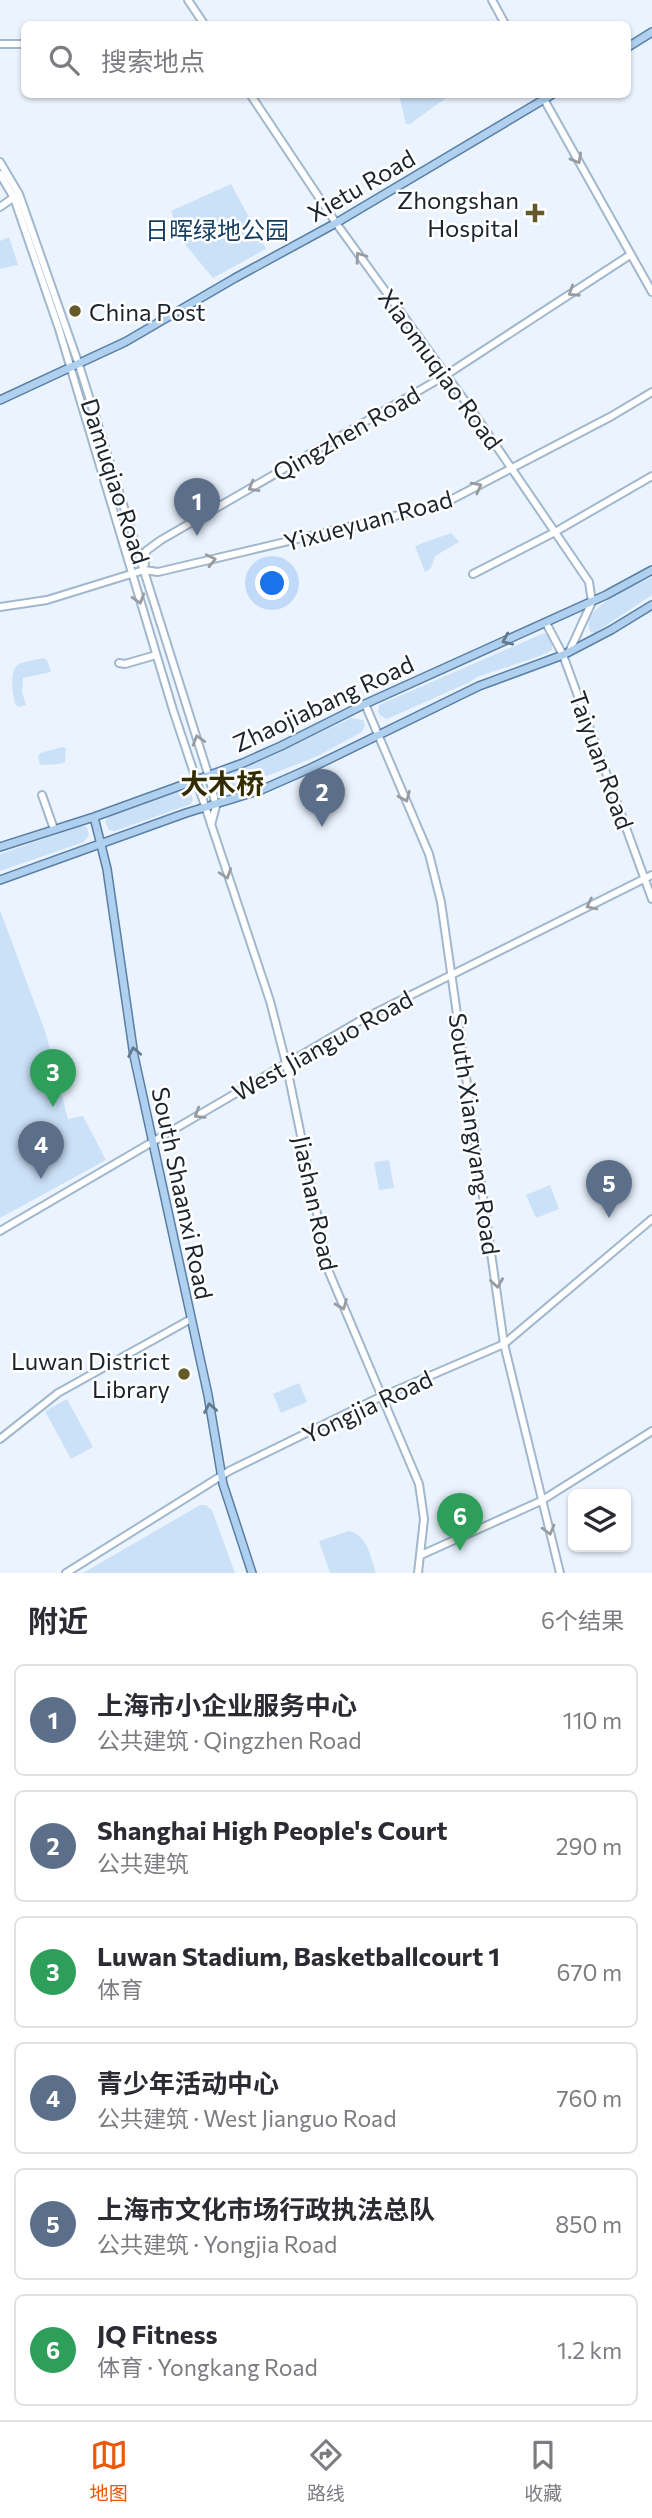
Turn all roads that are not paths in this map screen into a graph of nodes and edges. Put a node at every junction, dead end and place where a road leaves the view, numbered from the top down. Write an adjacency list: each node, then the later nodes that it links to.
1 (188, 0): 3 (street)
2 (492, 0): 4 (street)
3 (202, 21)
4 (503, 21)
5 (652, 32): 8 (main road)
6 (0, 44): 7 (street)
7 (21, 44)
8 (631, 45)
9 (253, 98): 16 (street, Xiaomuqiao Road)
10 (540, 98): 16 (main road, Xietu Road)
11 (543, 98): 17 (street, one-way to 17)
12 (0, 162): 14 (street, Damuqiao Road)
13 (0, 174): 14 (street, Damuqiao Road)
14 (17, 196): 15 (street); 19 (street, Damuqiao Road); 20 (street, Damuqiao Road)
15 (0, 207)
16 (336, 223): 19 (main road, Xietu Road); 21 (street, Xiaomuqiao Road, one-way to 16)
17 (631, 255): 18 (street); 21 (street, Qingzhen Road, one-way to 21)
18 (652, 292)
19 (79, 365): 20 (main road, Xietu Road); 27 (street, Damuqiao Road)
20 (70, 369): 23 (main road, Xietu Road); 29 (street, Damuqiao Road)
21 (446, 376): 24 (street, Xiaomuqiao Road); 27 (street, Qingzhen Road, one-way to 27)
22 (652, 392): 24 (street, Yixueyuan Road)
23 (0, 400)
24 (512, 469): 26 (street, Xiaomuqiao Road); 27 (street, Yixueyuan Road, one-way to 24)
25 (652, 476): 26 (street)
26 (555, 532): 30 (street); 31 (street, Xiaomuqiao Road)
27 (144, 570): 29 (street, Yixueyuan Road); 40 (street, Damuqiao Road, one-way to 27)
28 (652, 570): 31 (main road, Zhaojiabang Road)
29 (131, 573): 33 (street, Yixueyuan Road); 36 (street, Damuqiao Road, one-way to 36)
30 (473, 574)
31 (592, 602): 34 (main road, Zhaojiabang Road); 35 (street)
32 (652, 604): 35 (main road, Zhaojiabang Road)
33 (0, 607)
34 (545, 623): 35 (street, Taiyuan Road); 38 (main road, Zhaojiabang Road, one-way to 38)
35 (566, 653): 39 (main road, Zhaojiabang Road); 51 (street, Taiyuan Road)
36 (156, 655): 37 (street); 41 (street, Damuqiao Road)
37 (119, 663)
38 (365, 704): 39 (street, South Xiangyang Road); 40 (main road, Zhaojiabang Road)
39 (378, 734): 43 (main road, Zhaojiabang Road); 54 (street, South Xiangyang Road, one-way to 54)
40 (209, 776): 41 (main road, Zhaojiabang Road); 43 (street, Damuqiao Road)
41 (195, 780): 44 (street, Damuqiao Road); 45 (main road, Zhaojiabang Road)
42 (42, 795): 47 (street)
43 (216, 806): 44 (main road, Zhaojiabang Road); 46 (street)
44 (204, 809): 46 (street, Jiashan Road); 48 (main road, Zhaojiabang Road)
45 (94, 817): 47 (main road, Zhaojiabang Road); 48 (main road, South Shaanxi Road)
46 (210, 827): 55 (street, Jiashan Road, one-way to 55)
47 (54, 829): 49 (main road, Zhaojiabang Road)
48 (102, 845): 52 (main road, Zhaojiabang Road); 56 (main road, South Shaanxi Road, one-way to 48)
49 (0, 847)
50 (652, 875): 51 (street, West Jianguo Road)
51 (645, 878): 53 (street, Taiyuan Road); 54 (street, West Jianguo Road, one-way to 54)
52 (0, 880)
53 (652, 899)
54 (451, 974): 55 (street, West Jianguo Road); 60 (street, South Xiangyang Road, one-way to 60)
55 (286, 1063): 56 (street, West Jianguo Road, one-way to 56); 61 (street, Jiashan Road, one-way to 61)
56 (153, 1143): 58 (street, West Jianguo Road); 59 (main road, South Shaanxi Road)
57 (652, 1219): 60 (street, Yongjia Road)
58 (0, 1231)
59 (191, 1319): 63 (street); 64 (main road, South Shaanxi Road, one-way to 59)
60 (505, 1344): 61 (street, Yongjia Road); 65 (street, South Xiangyang Road)
61 (383, 1396): 64 (street, Yongjia Road); 66 (street, Jiashan Road)
62 (652, 1431): 65 (street)
63 (0, 1439)
64 (221, 1475): 67 (street, Yongjia Road); 68 (main road, South Shaanxi Road)
65 (541, 1501): 66 (street); 70 (street, South Xiangyang Road, one-way to 70)
66 (421, 1555): 69 (street, Jiashan Road)
67 (69, 1572)
68 (252, 1573)
69 (418, 1573)
70 (560, 1573)

